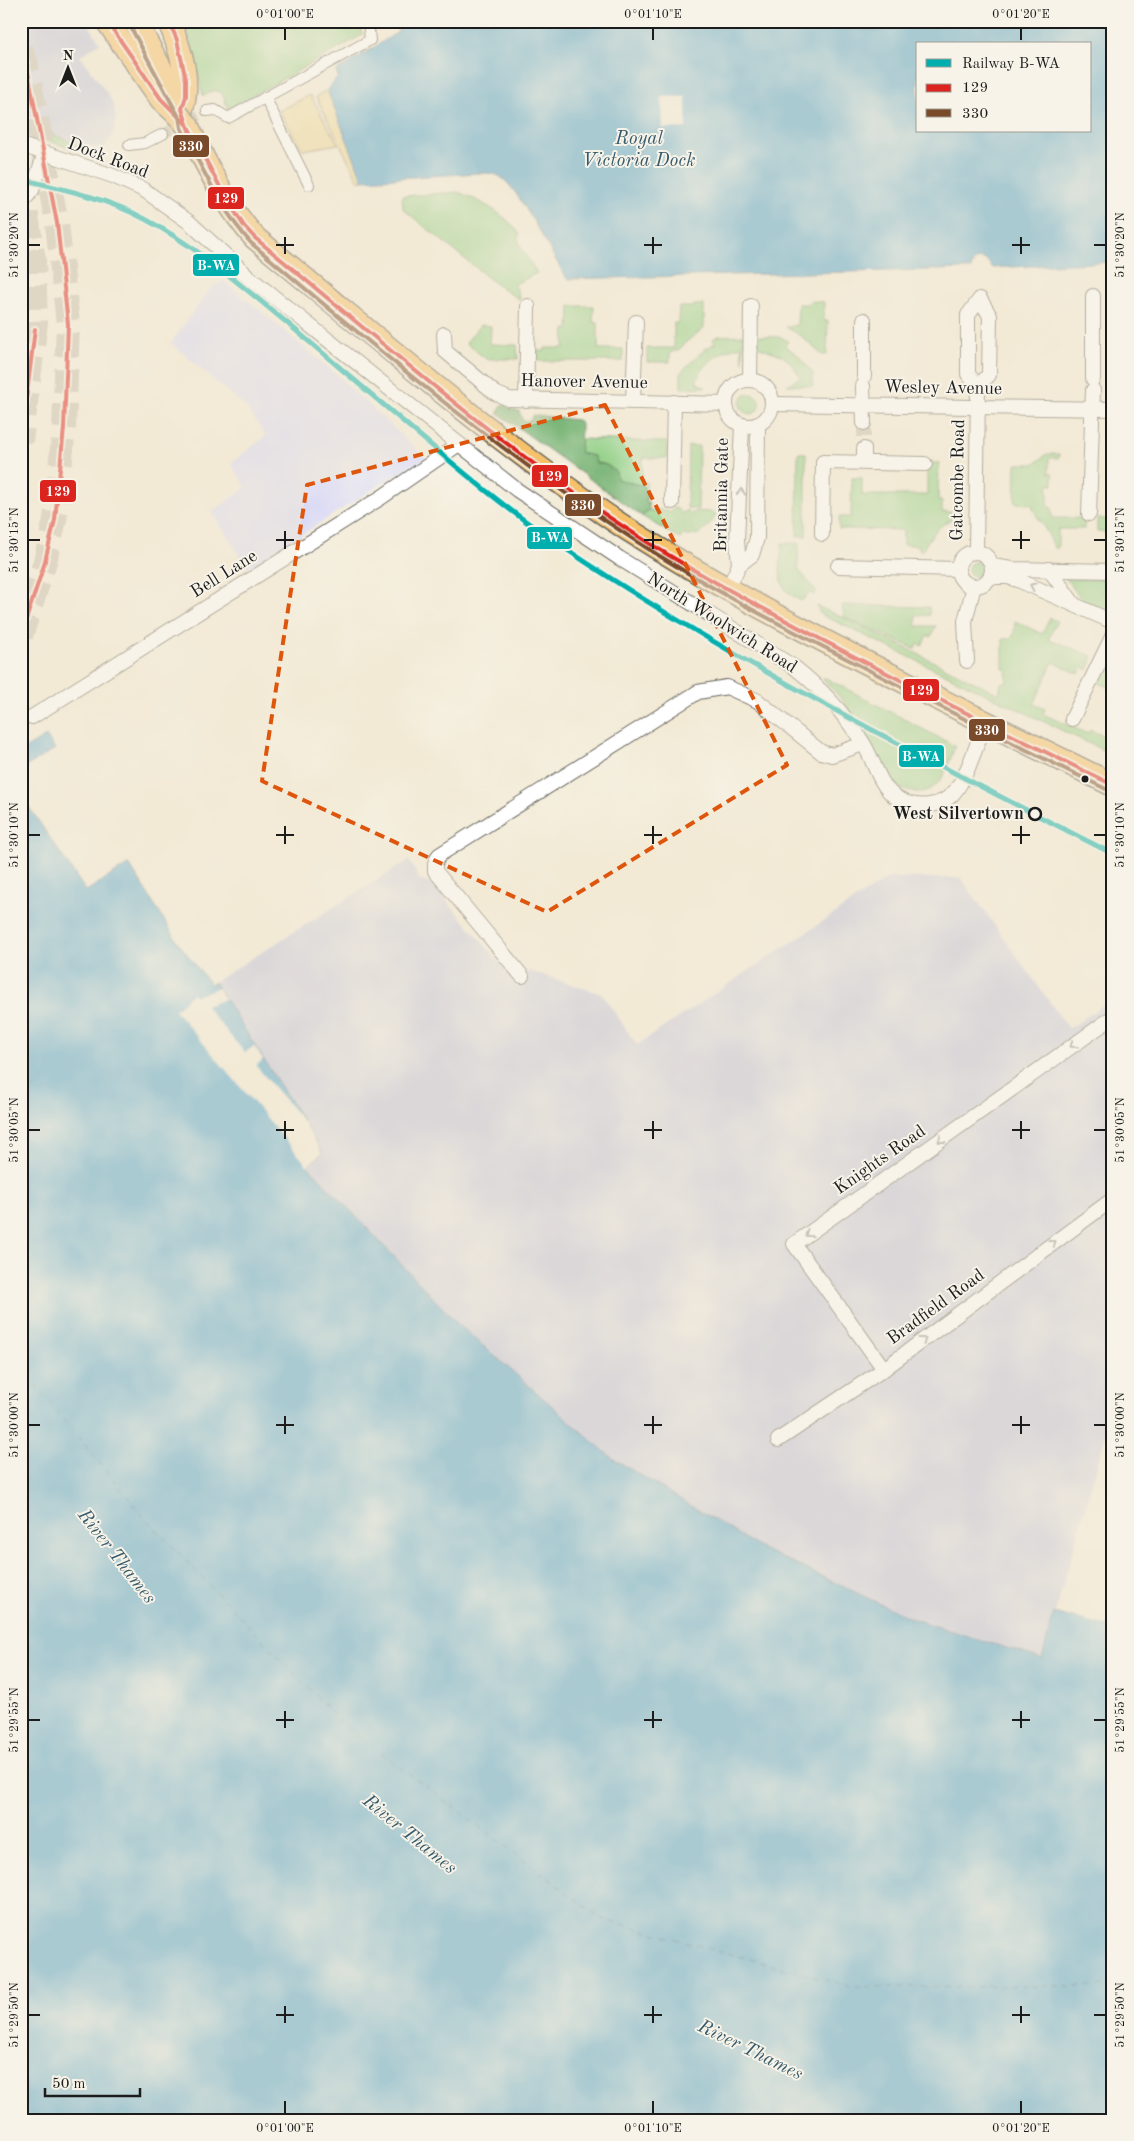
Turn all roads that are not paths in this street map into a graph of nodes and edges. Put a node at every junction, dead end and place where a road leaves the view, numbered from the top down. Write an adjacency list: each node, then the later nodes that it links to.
1 (107, 21): 6 (main road, bridge)
2 (135, 21): 6 (main road)
3 (169, 21): 6 (main road)
4 (368, 21): 5 (street)
5 (265, 98): 7 (street); 12 (street)
6 (181, 109): 48 (main road)
7 (207, 111)
8 (163, 134): 10 (street)
9 (21, 145): 11 (street, Dock Road)
10 (129, 145)
11 (45, 154): 13 (street); 17 (street, Dock Road)
12 (309, 184)
13 (21, 204)
14 (1093, 296): 30 (street)
15 (528, 306): 23 (street)
16 (751, 306): 21 (street)
17 (291, 310): 35 (street, North Woolwich Road)
18 (864, 320): 28 (street)
19 (636, 322): 24 (street)
20 (444, 334): 23 (street, Hanover Avenue)
21 (750, 380): 26 (street); 27 (street)
22 (978, 386): 22 (street); 29 (street, Gatcombe Road)
23 (526, 400): 24 (street, Hanover Avenue)
24 (633, 402): 25 (street, Hanover Avenue)
25 (674, 402): 26 (street, Hanover Avenue); 37 (street)
26 (726, 404): 34 (street, Britannia Gate)
27 (772, 404): 28 (street, Wesley Avenue); 33 (street)
28 (864, 406): 29 (street, Wesley Avenue); 32 (street)
29 (977, 408): 30 (street, Wesley Avenue); 40 (street, Gatcombe Road)
30 (1092, 409): 31 (street, Wesley Avenue); 38 (street)
31 (1113, 409)
32 (864, 423)
33 (758, 424): 34 (street, Britannia Gate); 41 (street, Britannia Gate)
34 (742, 425): 41 (street, Britannia Gate, one-way to 34)
35 (459, 444): 53 (street, Bell Lane); 56 (street, North Woolwich Road)
36 (925, 464): 39 (street)
37 (672, 502)
38 (1089, 514)
39 (822, 534)
40 (976, 552): 43 (street); 46 (street)
41 (739, 565): 48 (street, Britannia Gate)
42 (838, 566): 43 (street)
43 (958, 569): 47 (street)
44 (1050, 569): 45 (street); 46 (street); 49 (street)
45 (1113, 571)
46 (991, 572): 47 (street); 49 (street, one-way to 46)
47 (974, 586): 52 (street)
48 (728, 589): 55 (main road)
49 (1073, 604): 50 (street)
50 (1113, 622)
51 (1113, 635): 54 (street)
52 (967, 661)
53 (32, 717)
54 (1072, 719)
55 (986, 723): 56 (street, North Woolwich Road); 57 (main road)
56 (863, 744): 58 (street)
57 (1113, 785)
58 (522, 976)
59 (1113, 1017): 61 (street, Knights Road, one-way to 61)
60 (1113, 1199): 61 (street, Bradfield Road, one-way to 60)
61 (884, 1369): 62 (street, Bradfield Road)
62 (778, 1440)

